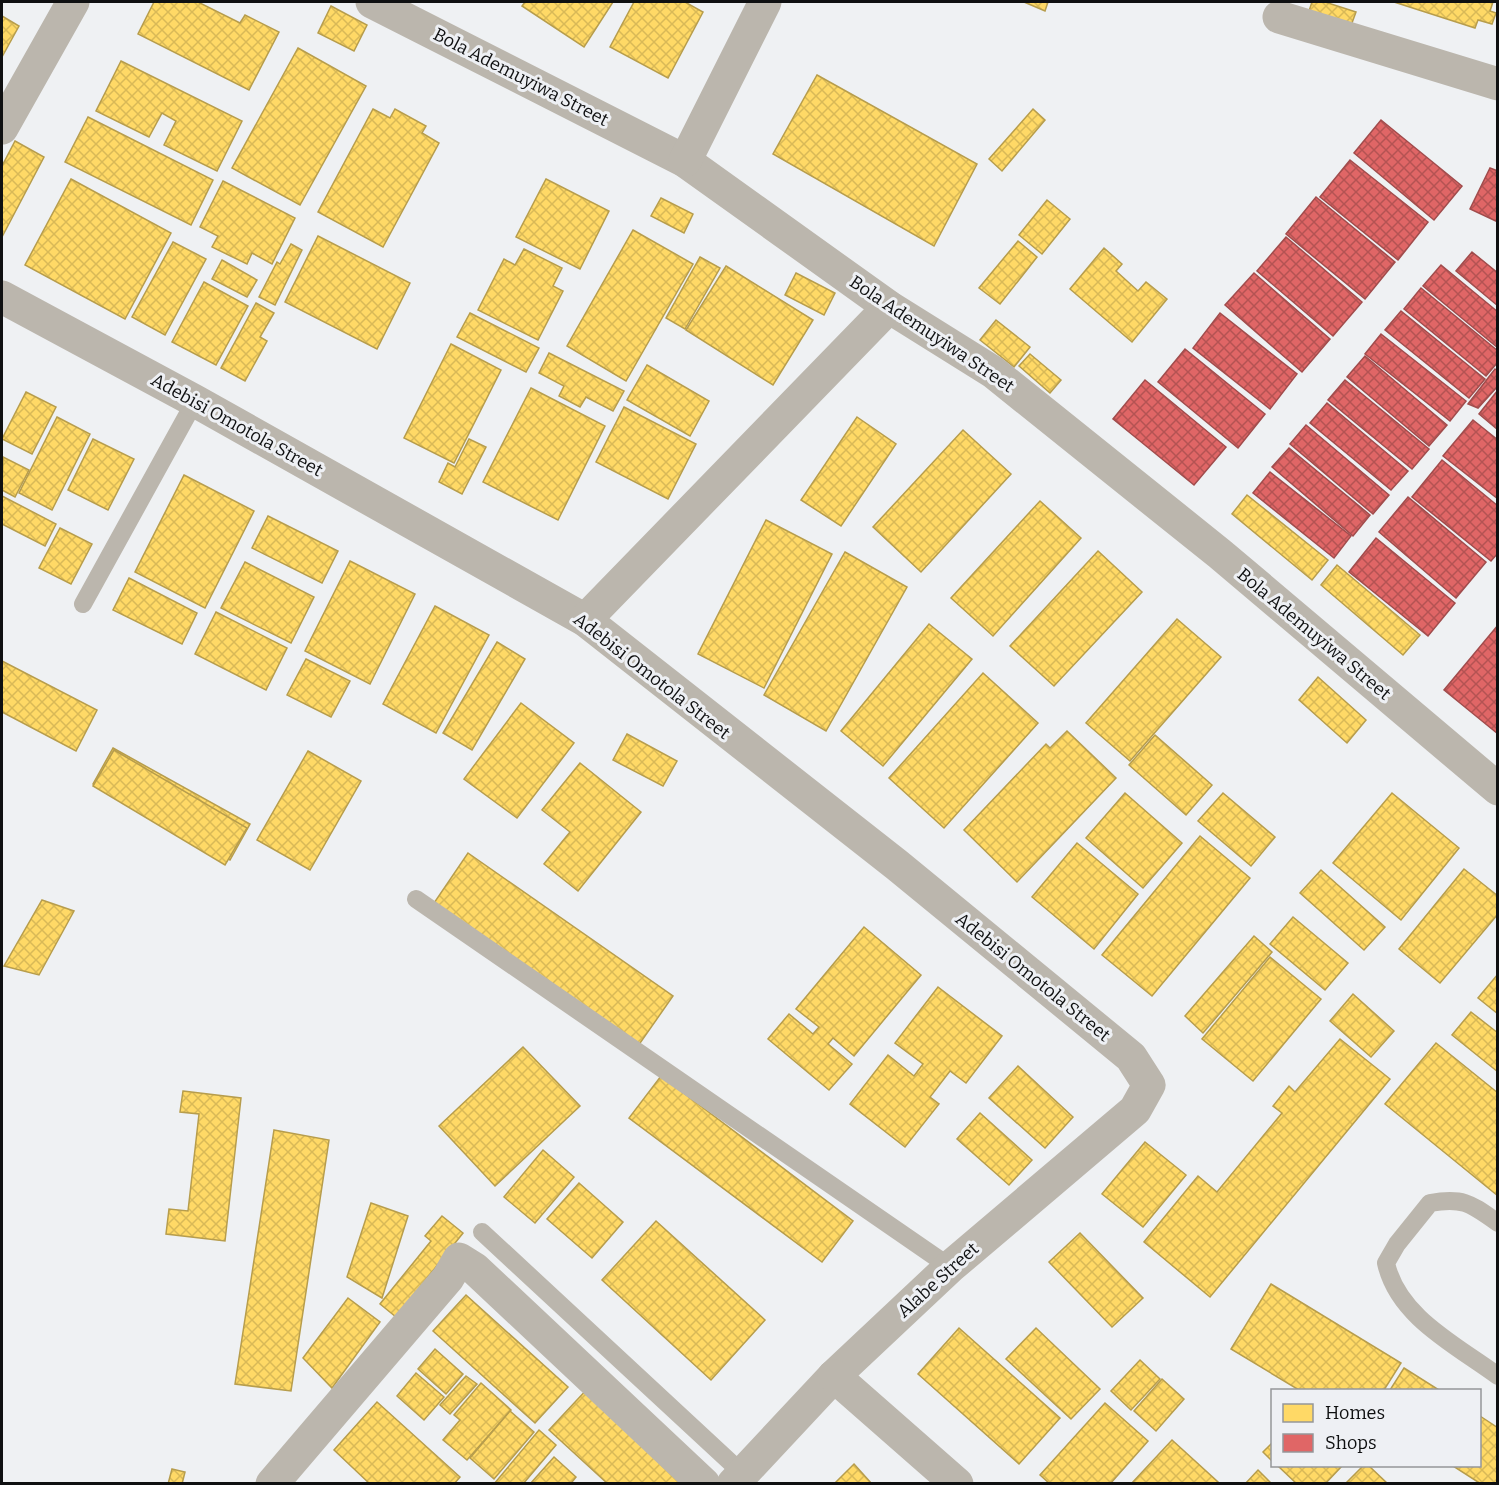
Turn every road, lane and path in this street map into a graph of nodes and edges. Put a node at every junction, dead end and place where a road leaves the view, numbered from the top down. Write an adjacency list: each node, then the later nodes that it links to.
1 (73, 2): 6 (street)
2 (372, 2): 7 (street, Bola Ademuyiwa Street)
3 (765, 2): 7 (street)
4 (1279, 17): 5 (street)
5 (1497, 84)
6 (2, 128)
7 (686, 161): 9 (street, Bola Ademuyiwa Street)
8 (2, 297): 10 (street, Adebisi Omotola Street)
9 (889, 307): 12 (street); 13 (street, Bola Ademuyiwa Street)
10 (195, 401): 11 (lane); 12 (street, Adebisi Omotola Street)
11 (83, 604)
12 (585, 620): 15 (street, Adebisi Omotola Street)
13 (1497, 789)
14 (416, 899): 18 (lane)
15 (1149, 1085): 18 (street, Alabe Street)
16 (1497, 1223): 20 (lane)
17 (482, 1232): 21 (lane)
18 (950, 1267): 19 (street, Alabe Street)
19 (834, 1376): 21 (street, Alabe Street); 24 (street)
20 (1497, 1376)
21 (737, 1478)
22 (272, 1484): 23 (street)
23 (704, 1484)
24 (957, 1484)

